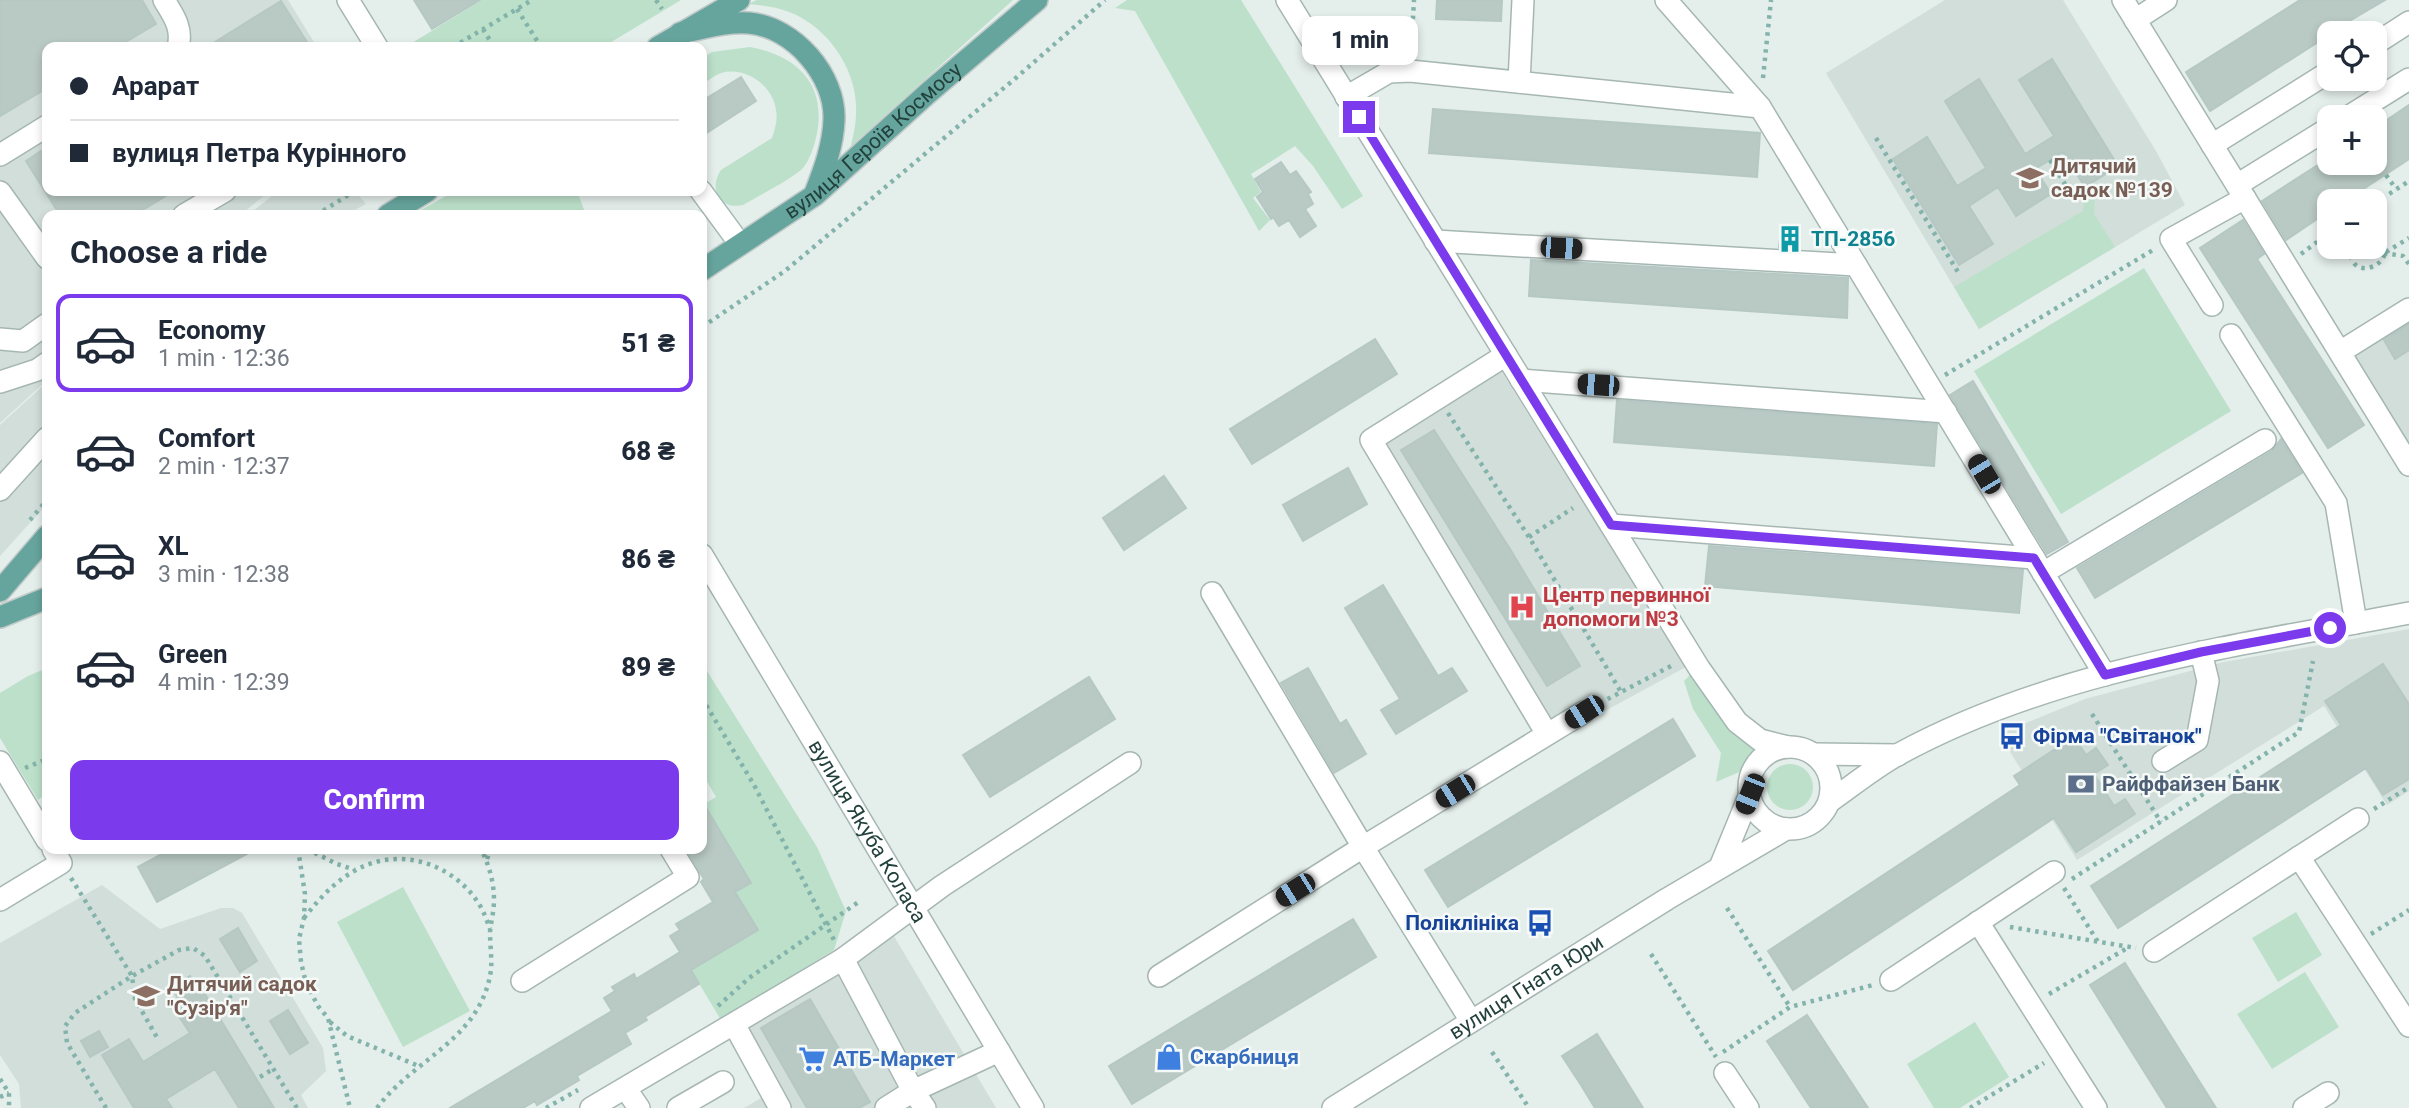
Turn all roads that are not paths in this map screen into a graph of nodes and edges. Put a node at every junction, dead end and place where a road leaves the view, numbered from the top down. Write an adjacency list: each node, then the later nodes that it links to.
1 (164, 0): 14 (street)
2 (348, 0): 15 (street)
3 (738, 0): 13 (main road)
4 (1037, 0): 28 (main road, вулиця Героїв Космосу)
5 (1287, 0): 19 (street)
6 (1524, 0): 18 (street)
7 (1666, 0): 21 (street)
8 (2123, 0): 10 (street)
9 (2166, 0): 10 (street)
10 (2135, 20): 24 (street)
11 (2409, 22): 12 (street)
12 (2387, 36)
13 (670, 41): 28 (main road)
14 (179, 42)
15 (374, 42)
16 (2317, 79): 24 (street)
17 (2409, 79): 20 (street)
18 (1518, 82): 19 (street); 21 (street)
19 (1346, 97): 34 (street)
20 (2367, 105)
21 (1760, 107): 37 (street)
22 (42, 129): 25 (street)
23 (2317, 137): 27 (street)
24 (2212, 145): 27 (street)
25 (0, 155)
26 (0, 192): 36 (street)
27 (2241, 192): 39 (street); 44 (street)
28 (815, 195): 35 (main road, вулиця Героїв Космосу)
29 (216, 196): 32 (street)
30 (419, 196): 33 (main road)
31 (705, 196): 35 (street)
32 (193, 210)
33 (396, 210)
34 (1435, 241): 37 (street); 45 (street)
35 (740, 244): 38 (main road, вулиця Героїв Космосу)
36 (42, 251)
37 (1856, 265): 49 (street)
38 (707, 267)
39 (2212, 305)
40 (2409, 309): 44 (street)
41 (42, 328): 43 (street)
42 (2231, 335): 63 (street)
43 (0, 340)
44 (2340, 352): 52 (street)
45 (1506, 355): 47 (street); 67 (street)
46 (42, 366): 48 (street)
47 (1521, 380): 49 (street); 54 (street)
48 (0, 382)
49 (1946, 412): 56 (street)
50 (2265, 440): 56 (street)
51 (42, 444): 53 (street)
52 (2409, 465)
53 (0, 490)
54 (1611, 525): 56 (street); 68 (street)
55 (42, 542): 58 (main road)
56 (2039, 565): 65 (street)
57 (709, 583): 86 (street, вулиця Якуба Коласа)
58 (0, 591)
59 (1212, 593): 79 (street)
60 (42, 600): 62 (main road)
61 (2409, 613): 63 (street)
62 (0, 617)
63 (2356, 623): 64 (street)
64 (2201, 652): 65 (street); 71 (street)
65 (2105, 675): 70 (street)
66 (1584, 712): 67 (street)
67 (1547, 734): 79 (street)
68 (1788, 747): 69 (street); 74 (street)
69 (1814, 754): 70 (street); 75 (street)
70 (1898, 755): 75 (street)
71 (2163, 761)
72 (0, 762): 78 (street)
73 (1130, 763): 86 (street)
74 (1750, 794): 77 (street); 83 (street)
75 (1829, 802): 77 (street)
76 (2358, 819): 82 (street)
77 (1786, 829): 83 (street, вулиця Гната Юри)
78 (42, 832)
79 (1363, 847): 90 (street); 93 (street)
80 (674, 854): 92 (street)
81 (57, 856): 85 (street)
82 (2299, 857): 88 (street); 95 (street)
83 (1720, 867): 93 (street, вулиця Гната Юри)
84 (2058, 879): 87 (street)
85 (0, 900)
86 (912, 907): 89 (street); 96 (street, вулиця Якуба Коласа)
87 (1978, 922): 91 (street); 110 (street)
88 (2154, 951)
89 (843, 958): 94 (street); 101 (street)
90 (1159, 975)
91 (1891, 980)
92 (522, 981)
93 (1471, 1021): 108 (street, вулиця Гната Юри)
94 (734, 1024): 99 (street); 105 (street)
95 (2409, 1026)
96 (999, 1051): 101 (street); 107 (street, вулиця Якуба Коласа)
97 (1720, 1065): 109 (street)
98 (723, 1082): 104 (street)
99 (626, 1089): 102 (street); 103 (street)
100 (2328, 1093): 111 (street)
101 (919, 1100): 106 (street)
102 (591, 1108)
103 (639, 1108)
104 (678, 1108)
105 (780, 1108)
106 (886, 1108)
107 (1033, 1108)
108 (1333, 1108)
109 (1748, 1108)
110 (2096, 1108)
111 (2304, 1108)

